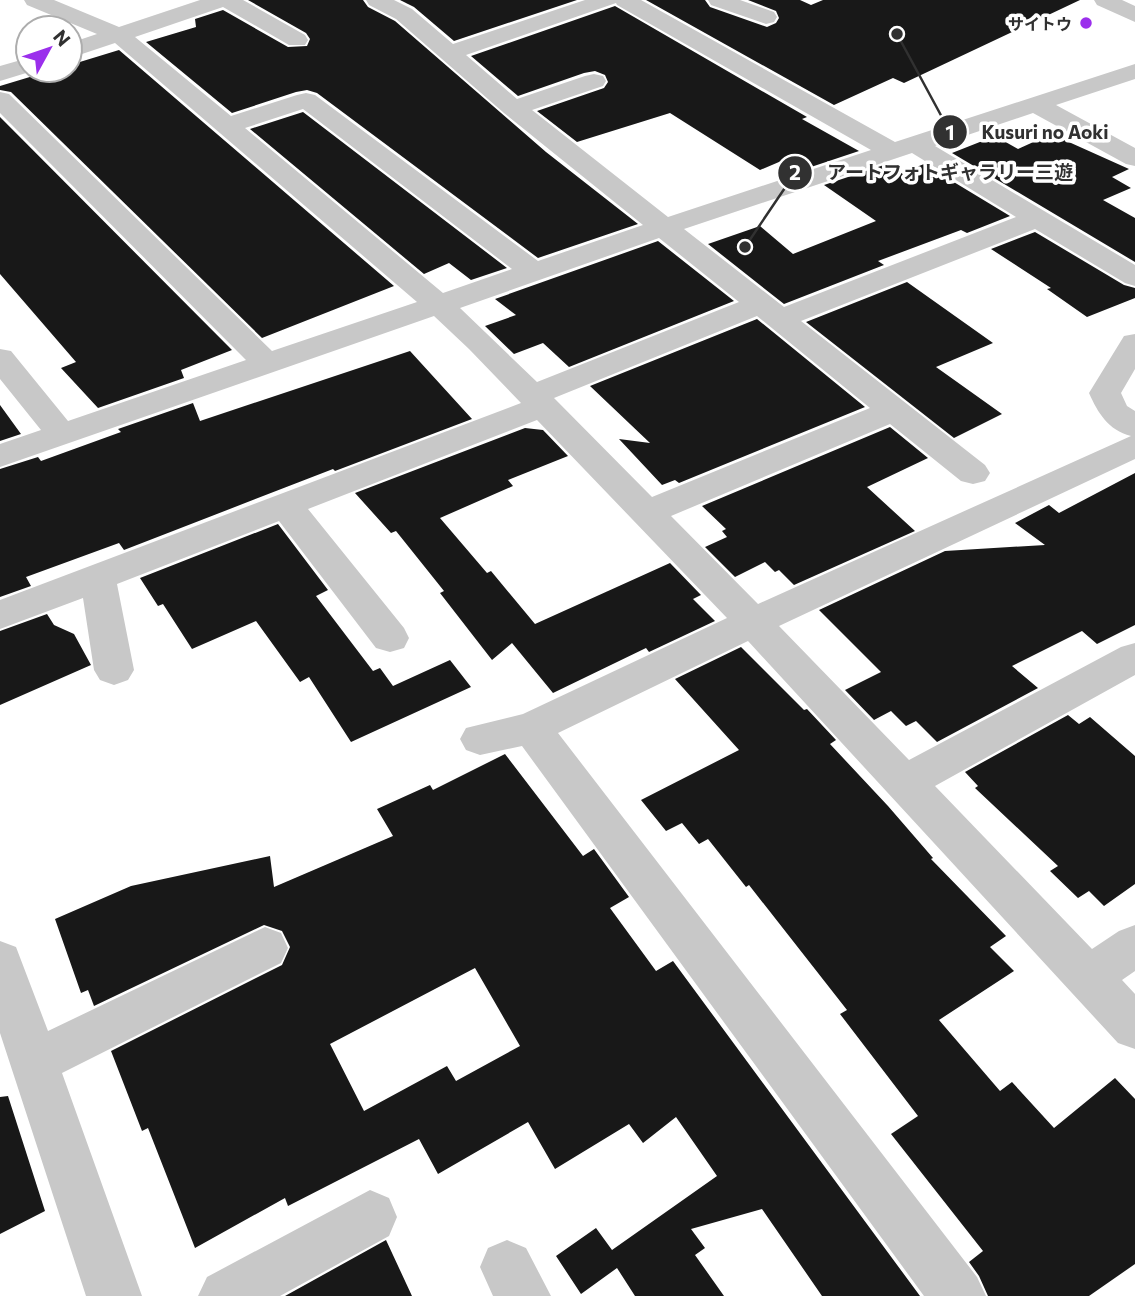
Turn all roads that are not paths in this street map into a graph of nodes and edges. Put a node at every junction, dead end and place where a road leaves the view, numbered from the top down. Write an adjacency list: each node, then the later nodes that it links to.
1 (35, 0): 10 (street)
2 (225, 0): 10 (street); 11 (street)
3 (607, 0): 13 (street)
4 (625, 0): 20 (street)
5 (719, 0): 9 (street)
6 (1105, 0): 8 (street)
7 (395, 3): 13 (street)
8 (1135, 15)
9 (766, 17)
10 (119, 35): 12 (street); 19 (street)
11 (297, 40)
12 (84, 46)
13 (449, 53): 18 (street)
14 (1135, 71): 17 (street)
15 (594, 81): 18 (street)
16 (0, 99): 30 (street)
17 (1033, 103): 20 (street); 21 (street)
18 (513, 108): 23 (street)
19 (226, 126): 24 (street); 26 (street)
20 (902, 147): 22 (street); 23 (street)
21 (1135, 158)
22 (1035, 219): 25 (street); 27 (street)
23 (664, 227): 24 (street); 27 (street)
24 (534, 272): 26 (street)
25 (1135, 277)
26 (439, 305): 30 (street); 31 (street)
27 (769, 313): 31 (street); 32 (street)
28 (1135, 344): 33 (street)
29 (0, 358): 34 (street)
30 (267, 364): 34 (street)
31 (536, 401): 38 (street); 39 (street)
32 (894, 410): 37 (street); 39 (street)
33 (1135, 427)
34 (62, 435): 36 (street)
35 (1135, 446): 42 (street)
36 (0, 457)
37 (973, 473)
38 (286, 505): 40 (street); 43 (street)
39 (646, 513): 42 (street)
40 (98, 578): 41 (street); 45 (street)
41 (0, 615)
42 (753, 622): 46 (street); 48 (street)
43 (390, 638)
44 (1135, 657): 48 (street)
45 (114, 670)
46 (531, 728): 47 (street); 58 (street)
47 (480, 738)
48 (904, 783): 51 (street)
49 (1135, 946): 51 (street)
50 (265, 948): 54 (street)
51 (1087, 977): 53 (street)
52 (3, 983): 54 (street)
53 (1135, 1027)
54 (34, 1062): 56 (street)
55 (370, 1217): 57 (street)
56 (114, 1296)
57 (226, 1296)
58 (958, 1296)

